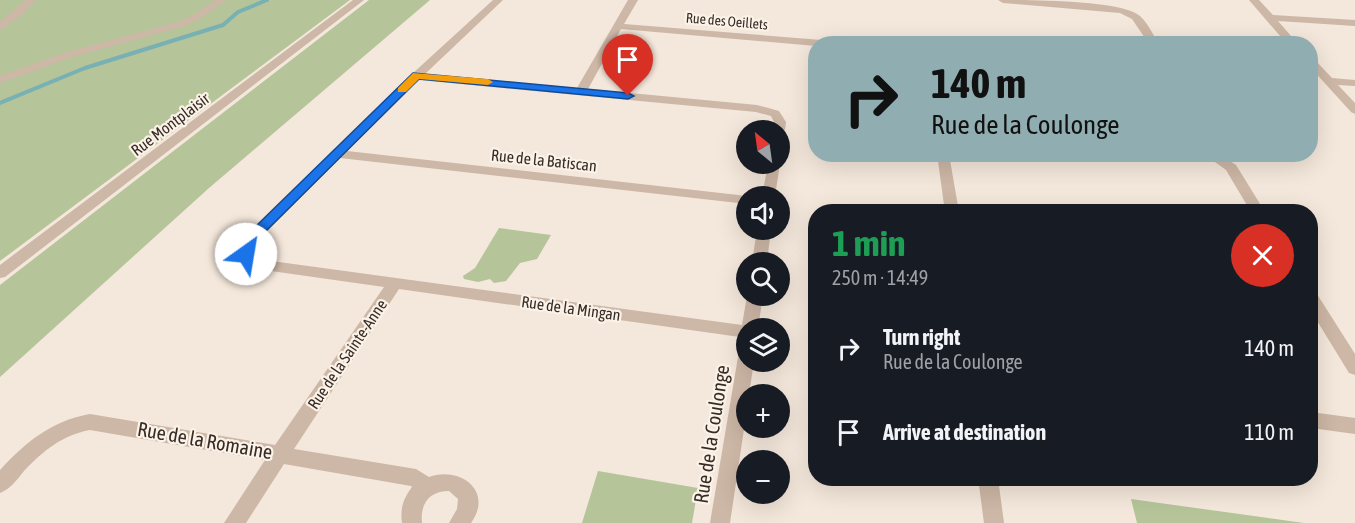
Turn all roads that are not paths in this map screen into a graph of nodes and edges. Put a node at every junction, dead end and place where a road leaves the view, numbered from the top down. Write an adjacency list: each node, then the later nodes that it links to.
1 (221, 0): 17 (street)
2 (359, 0): 29 (street, Rue Montplaisir)
3 (498, 0): 16 (street, Rue de la Sainte-Anne)
4 (633, 0): 10 (street)
5 (1003, 0): 12 (street)
6 (1254, 0): 8 (street)
7 (31, 1): 11 (street)
8 (1271, 18): 9 (street); 13 (street)
9 (1355, 22)
10 (618, 26): 14 (street, Rue des Oeillets); 20 (street)
11 (0, 27)
12 (1149, 36)
13 (1286, 36)
14 (808, 42)
15 (1318, 69): 18 (street)
16 (416, 76): 20 (street); 23 (street, Rue de la Sainte-Anne)
17 (0, 80)
18 (1329, 81): 19 (street); 21 (street)
19 (1355, 83)
20 (581, 91): 22 (street)
21 (1355, 110)
22 (778, 120)
23 (338, 154): 26 (street, Rue de la Batiscan); 30 (street, Rue de la Sainte-Anne)
24 (944, 162): 27 (street)
25 (1222, 162): 28 (street)
26 (736, 199)
27 (951, 204)
28 (1253, 204)
29 (0, 273)
30 (394, 284): 32 (street, Rue de la Mingan); 37 (street, Rue de la Sainte-Anne)
31 (1318, 309): 33 (street)
32 (736, 331)
33 (1355, 368)
34 (744, 372): 44 (street, Rue de la Coulonge)
35 (1318, 421): 36 (street)
36 (1355, 426)
37 (280, 453): 38 (street, Rue de la Romaine); 40 (street, Rue de la Romaine); 41 (street, Rue de la Sainte-Anne)
38 (0, 484)
39 (989, 486): 45 (street)
40 (426, 487): 42 (street); 43 (street, Rue de la Romaine)
41 (234, 523)
42 (412, 523)
43 (459, 523)
44 (720, 523)
45 (994, 523)

